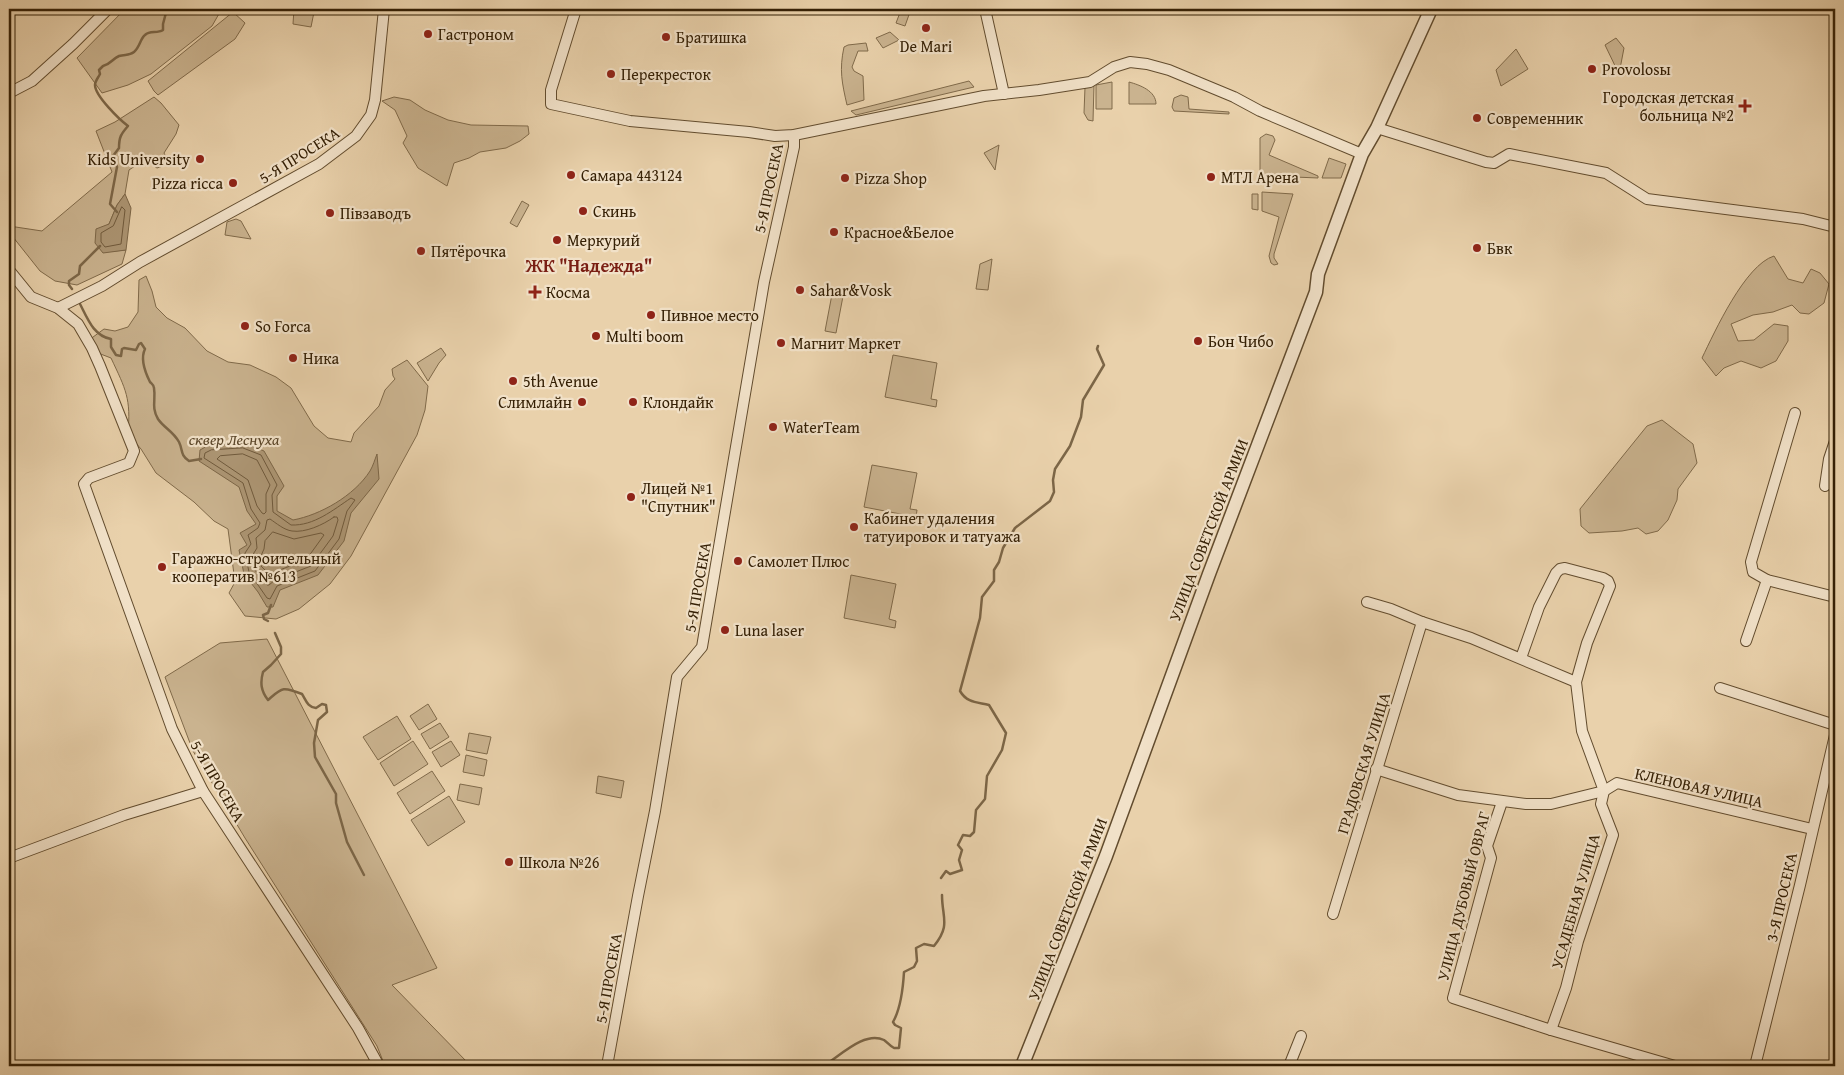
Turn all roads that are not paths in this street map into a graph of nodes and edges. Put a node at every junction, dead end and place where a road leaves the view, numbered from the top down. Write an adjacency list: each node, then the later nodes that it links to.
1 (108, 9): 6 (street)
2 (384, 9): 13 (street, 5-Я ПРОСЕКА)
3 (576, 9): 9 (street, 5-Я ПРОСЕКА)
4 (985, 9): 7 (street)
5 (1431, 9): 8 (street, УЛИЦА СОВЕТСКОЙ АРМИИ)
6 (9, 93)
7 (1004, 94): 9 (street, 5-Я ПРОСЕКА); 10 (street, 5-Я ПРОСЕКА)
8 (1377, 128): 10 (street, УЛИЦА СОВЕТСКОЙ АРМИИ); 11 (street)
9 (794, 135): 37 (street, 5-Я ПРОСЕКА)
10 (1362, 154): 38 (street, УЛИЦА СОВЕТСКОЙ АРМИИ)
11 (1835, 227)
12 (9, 270): 13 (street)
13 (58, 308): 28 (street, 5-Я ПРОСЕКА)
14 (1795, 413): 17 (street)
15 (1835, 441): 16 (street)
16 (1825, 486)
17 (1767, 580): 18 (street); 21 (street)
18 (1835, 597)
19 (1367, 602): 20 (street)
20 (1422, 622): 22 (street); 27 (street, ГРАДОВСКАЯ УЛИЦА)
21 (1746, 641)
22 (1521, 658): 23 (street); 23 (street, УСАДЕБНАЯ УЛИЦА)
23 (1576, 682): 29 (street, УСАДЕБНАЯ УЛИЦА)
24 (1720, 688): 25 (street)
25 (1835, 725)
26 (1835, 735): 31 (street, 3-Я ПРОСЕКА)
27 (1376, 769): 30 (street, КЛЕНОВАЯ УЛИЦА); 33 (street, ГРАДОВСКАЯ УЛИЦА)
28 (202, 791): 32 (street); 36 (street, 5-Я ПРОСЕКА)
29 (1604, 791): 30 (street, КЛЕНОВАЯ УЛИЦА); 31 (street, КЛЕНОВАЯ УЛИЦА); 34 (street, УСАДЕБНАЯ УЛИЦА)
30 (1502, 802): 34 (street, УЛИЦА ДУБОВЫЙ ОВРАГ)
31 (1812, 829): 41 (street, 3-Я ПРОСЕКА)
32 (9, 858)
33 (1332, 914)
34 (1552, 1030): 40 (street)
35 (1300, 1036): 39 (street)
36 (379, 1066)
37 (608, 1066)
38 (1022, 1066)
39 (1289, 1066)
40 (1675, 1066)
41 (1755, 1066)

